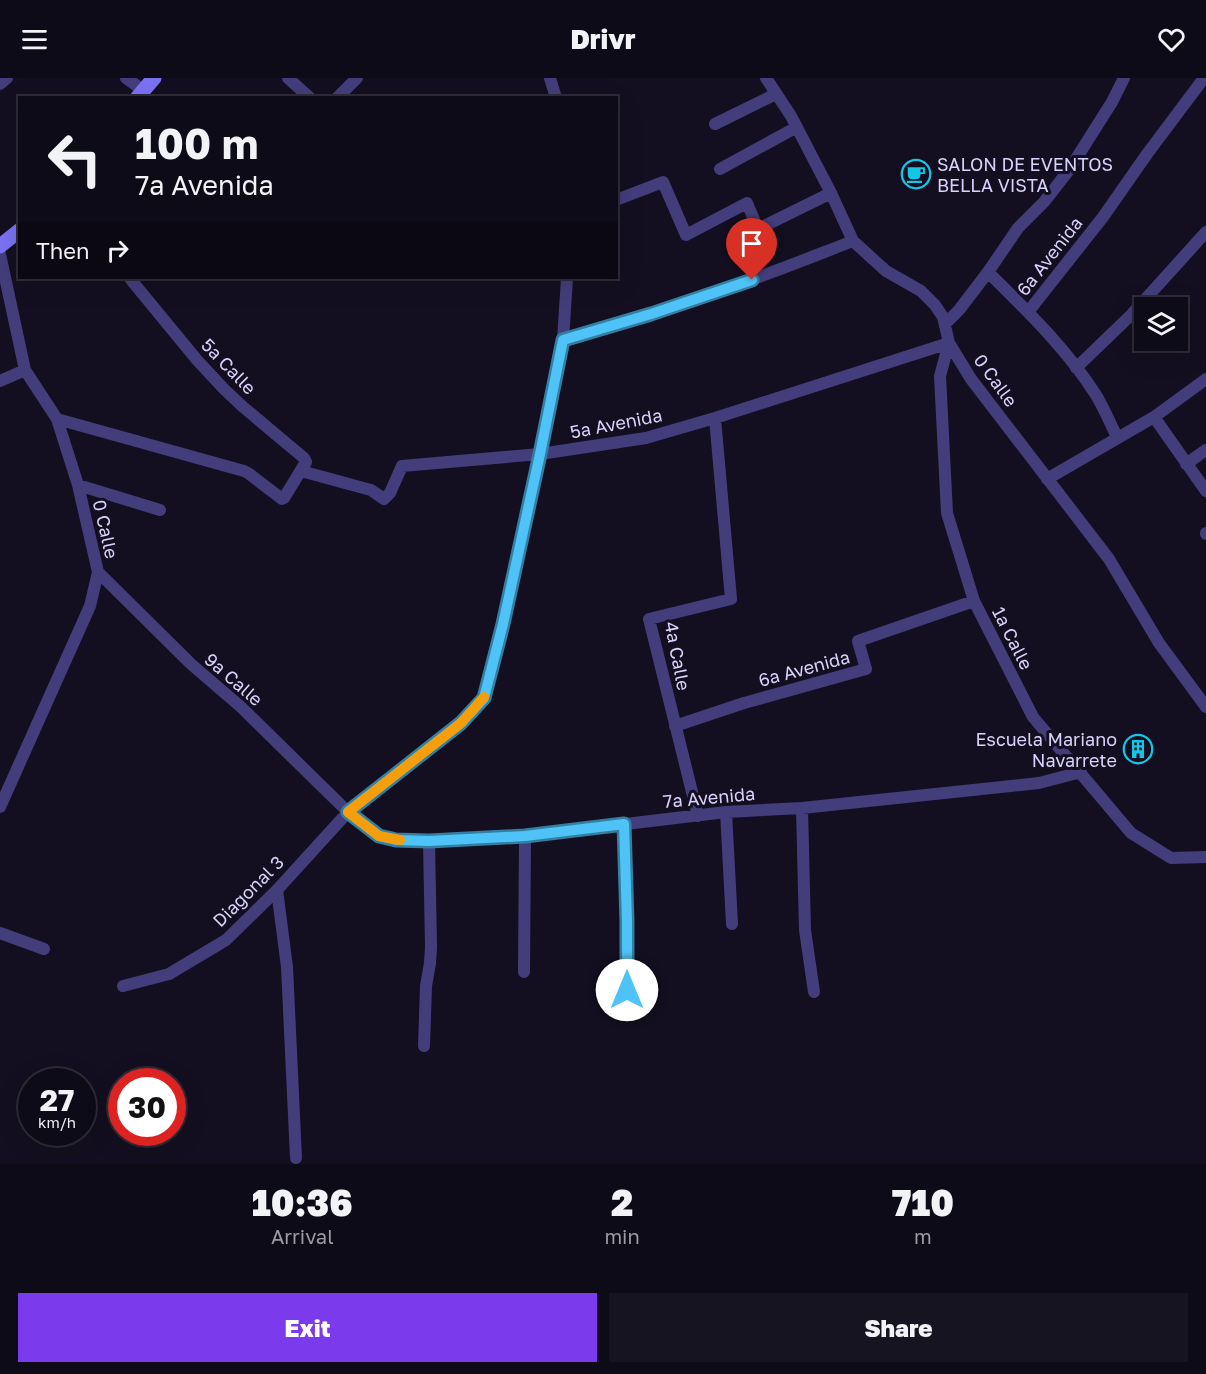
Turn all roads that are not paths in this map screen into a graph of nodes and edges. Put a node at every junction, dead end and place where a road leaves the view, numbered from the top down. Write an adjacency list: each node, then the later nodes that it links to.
1 (7, 78): 10 (street)
2 (126, 78): 11 (street)
3 (154, 78): 11 (street)
4 (288, 78): 13 (street)
5 (357, 78): 14 (street)
6 (550, 78): 15 (street)
7 (766, 78): 12 (street, 0 Calle)
8 (1124, 78): 26 (street)
9 (1204, 78): 29 (street, 6a Avenida)
10 (0, 84)
11 (140, 94)
12 (776, 94): 16 (street); 17 (street, 0 Calle)
13 (308, 96)
14 (339, 96)
15 (555, 96)
16 (715, 124)
17 (796, 127): 18 (street); 19 (street, 0 Calle)
18 (720, 168)
19 (831, 193): 20 (street); 23 (street, 0 Calle)
20 (618, 199)
21 (18, 232): 24 (street)
22 (1206, 232): 33 (street)
23 (853, 241): 30 (street, 0 Calle); 31 (street)
24 (0, 246)
25 (0, 254): 34 (street, 0 Calle)
26 (988, 272): 29 (street); 30 (street)
27 (131, 279): 44 (street, 5a Calle)
28 (567, 279): 31 (street, Diagonal 3)
29 (1028, 312): 33 (street)
30 (945, 324): 32 (street, 0 Calle)
31 (563, 340): 42 (street, Diagonal 3)
32 (949, 343): 38 (street, 5a Avenida); 45 (street, 0 Calle); 50 (street, 1a Calle)
33 (1076, 368): 40 (street)
34 (25, 370): 36 (street); 39 (street, 0 Calle)
35 (1206, 379): 37 (street)
36 (0, 381)
37 (1154, 417): 40 (street); 43 (street)
38 (715, 418): 42 (street, 5a Avenida); 52 (street, 4a Calle)
39 (57, 419): 44 (street); 46 (street, 0 Calle)
40 (1117, 437): 45 (street)
41 (1206, 450): 43 (street)
42 (540, 454): 44 (street, 5a Avenida); 56 (street, Diagonal 3)
43 (1186, 464): 47 (street)
44 (301, 471)
45 (1047, 479): 51 (street, 0 Calle)
46 (78, 485): 48 (street); 49 (street, 0 Calle)
47 (1206, 491)
48 (160, 510)
49 (98, 572): 54 (street, 0 Calle); 56 (street, 9a Calle)
50 (974, 601): 52 (street, 6a Avenida); 53 (street, 1a Calle)
51 (1206, 707)
52 (675, 726): 58 (street, 4a Calle)
53 (1081, 772): 55 (street, 7a Avenida); 62 (street, 1a Calle)
54 (0, 807)
55 (802, 808): 57 (street, 7a Avenida); 70 (street)
56 (348, 812): 61 (street, 7a Avenida); 63 (street, Diagonal 3)
57 (726, 812): 58 (street, 7a Avenida); 64 (street)
58 (698, 816): 59 (street, 7a Avenida)
59 (624, 824): 60 (street, 7a Avenida); 69 (street)
60 (525, 836): 61 (street, 7a Avenida); 67 (street)
61 (429, 841): 71 (street)
62 (1206, 857)
63 (277, 890): 68 (street, Diagonal 3); 72 (street)
64 (732, 924)
65 (0, 933): 66 (street)
66 (44, 950)
67 (524, 972)
68 (123, 986)
69 (627, 990)
70 (814, 992)
71 (424, 1046)
72 (296, 1158)

